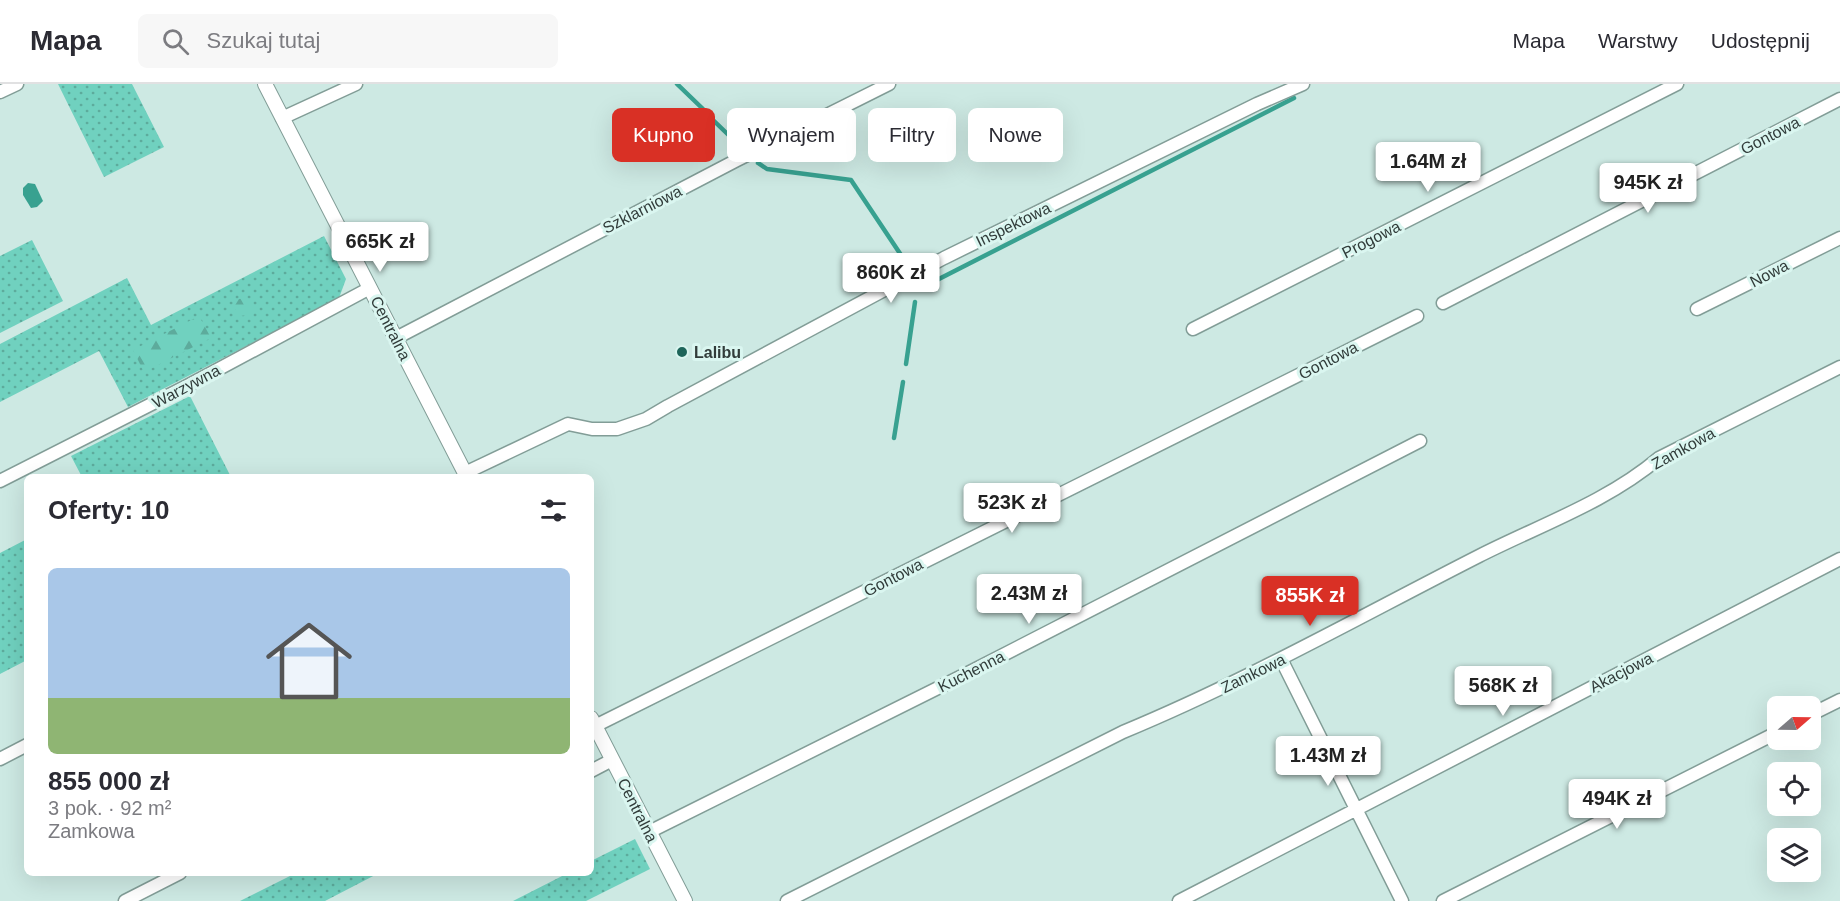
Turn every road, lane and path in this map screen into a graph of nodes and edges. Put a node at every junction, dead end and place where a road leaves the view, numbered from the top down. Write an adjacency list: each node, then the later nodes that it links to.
1 (17, 84): 7 (street)
2 (265, 84): 9 (street, Centralna)
3 (356, 84): 9 (street)
4 (889, 84): 16 (street, Szklarniowa)
5 (1303, 84): 20 (street, Inspektowa)
6 (1677, 84): 15 (street, Progowa)
7 (0, 92)
8 (1840, 99): 12 (street, Gontowa)
9 (282, 117): 11 (street, Centralna)
10 (1840, 238): 13 (street, Nowa)
11 (370, 288): 16 (street, Centralna); 21 (street, Warzywna)
12 (1443, 303)
13 (1697, 309)
14 (1417, 316): 26 (street, Gontowa)
15 (1193, 329)
16 (396, 338): 19 (street, Centralna)
17 (1840, 367): 23 (street, Zamkowa)
18 (1420, 441): 34 (street, Kuchenna)
19 (465, 474)
20 (468, 474)
21 (0, 481)
22 (1840, 559): 33 (street, Akacjowa)
23 (1281, 659): 33 (street); 38 (street, Zamkowa)
24 (1840, 700): 25 (street)
25 (1821, 710)
26 (594, 722)
27 (594, 724): 31 (street, Centralna)
28 (1767, 738): 41 (street)
29 (24, 747): 30 (street)
30 (0, 759)
31 (612, 760): 32 (street); 34 (street, Centralna)
32 (594, 769)
33 (1356, 810): 39 (street, Akacjowa); 40 (street)
34 (649, 832): 37 (street, Centralna)
35 (174, 876): 36 (street)
36 (125, 901)
37 (685, 901)
38 (787, 901)
39 (1179, 901)
40 (1402, 901)
41 (1443, 901)

